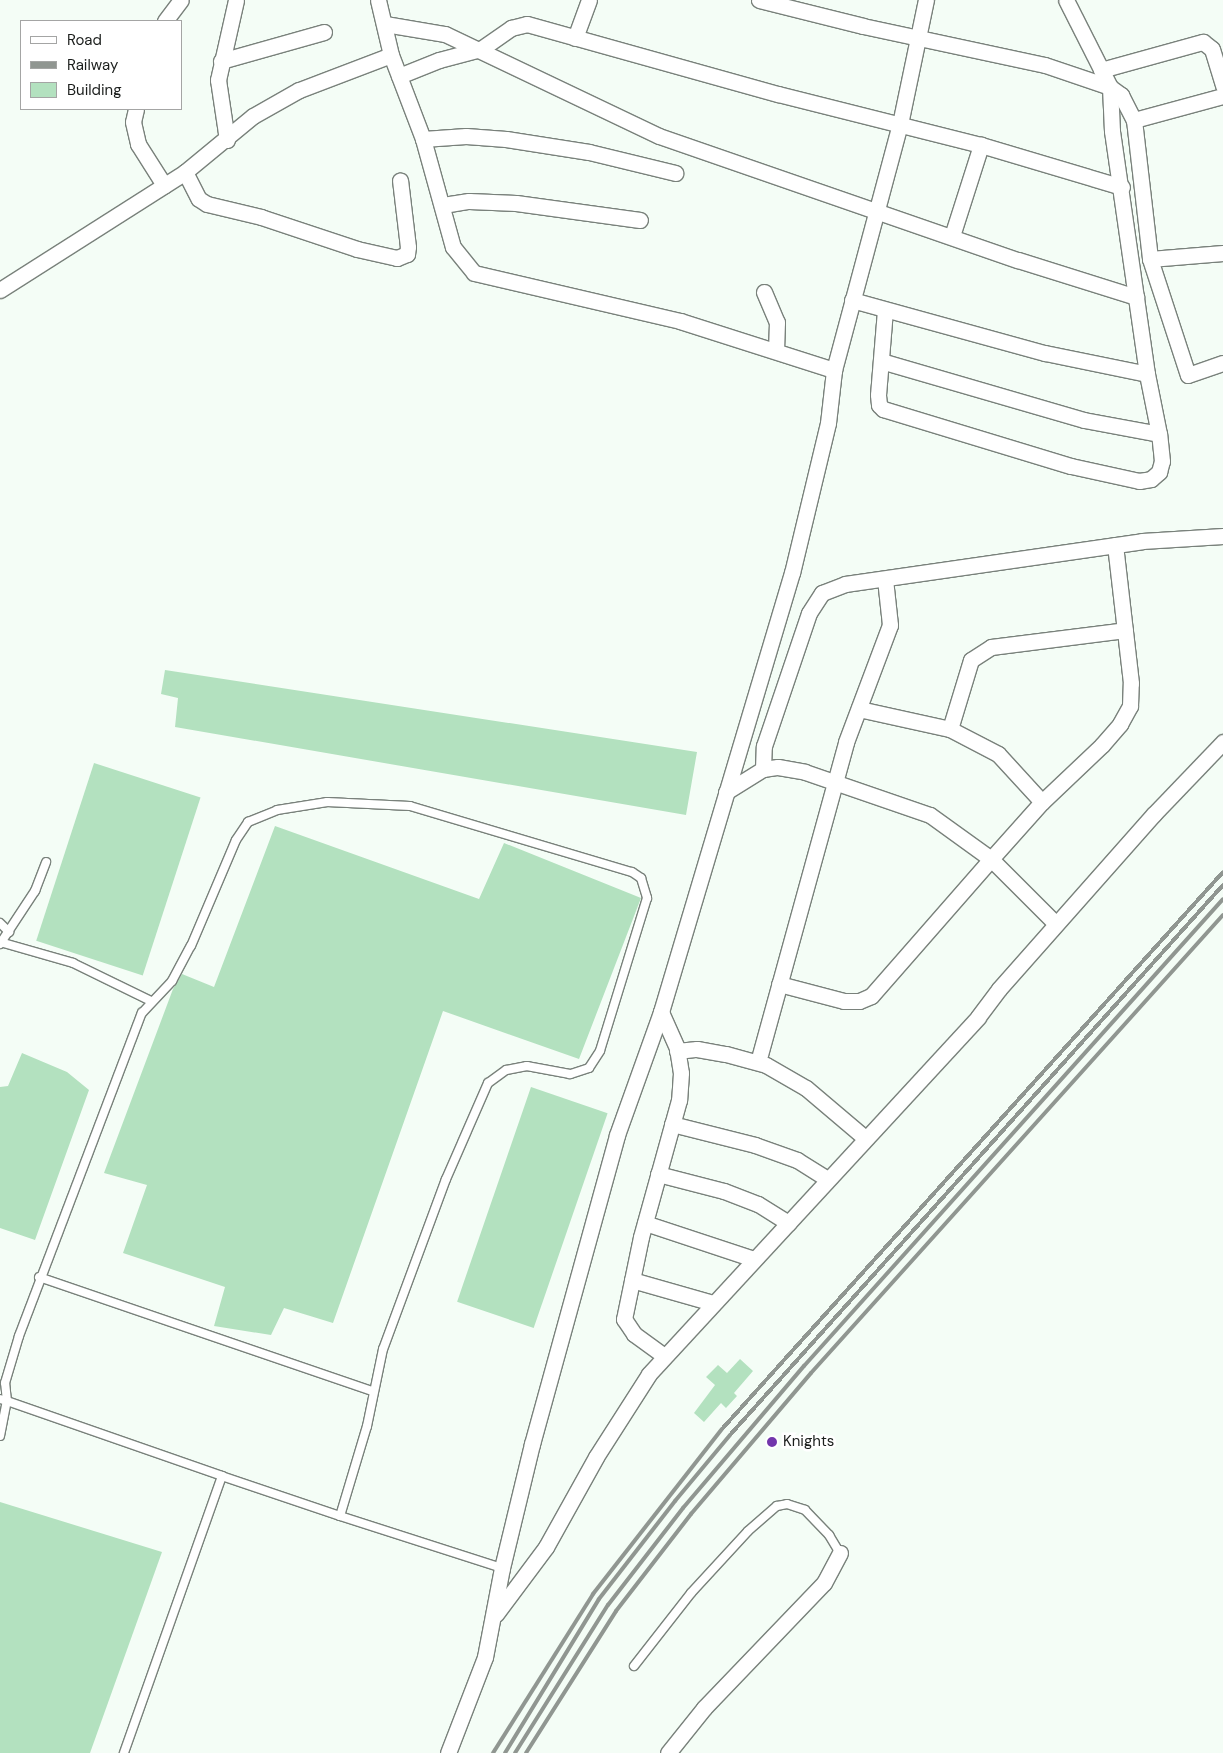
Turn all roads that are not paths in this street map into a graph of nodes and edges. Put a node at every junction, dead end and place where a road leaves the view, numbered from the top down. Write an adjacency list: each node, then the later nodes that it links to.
1 (180, 0): 8 (street)
2 (236, 0): 15 (street)
3 (378, 0): 9 (street)
4 (589, 0): 11 (street)
5 (759, 0): 12 (street)
6 (926, 0): 12 (street)
7 (1066, 0): 16 (street)
8 (166, 20)
9 (385, 24): 13 (street); 14 (street)
10 (324, 32): 15 (street)
11 (575, 38): 13 (street); 23 (street)
12 (919, 38): 19 (street); 23 (street)
13 (481, 49): 17 (street); 33 (street)
14 (391, 54): 17 (street); 24 (street)
15 (221, 61): 24 (street)
16 (1101, 70): 18 (street); 19 (street)
17 (399, 76): 25 (street)
18 (1223, 86)
19 (1110, 87): 22 (street); 31 (street)
20 (1223, 96): 22 (street)
21 (136, 110): 30 (street)
22 (1134, 120): 37 (street)
23 (900, 124): 26 (street); 33 (street)
24 (227, 140): 27 (street)
25 (423, 140): 28 (street); 32 (street)
26 (981, 145): 31 (street); 35 (street)
27 (185, 172): 29 (street); 30 (street)
28 (675, 173)
29 (400, 180)
30 (164, 185): 38 (street)
31 (1122, 187): 40 (street)
32 (443, 205): 34 (street); 43 (street)
33 (876, 210): 35 (street); 41 (street)
34 (640, 220)
35 (952, 236): 40 (street)
36 (1223, 252): 37 (street)
37 (1150, 259): 45 (street)
38 (0, 290)
39 (764, 292): 43 (street)
40 (1136, 297): 47 (street)
41 (852, 300): 42 (street); 46 (street)
42 (885, 310): 44 (street); 47 (street)
43 (776, 350): 46 (street)
44 (881, 361): 48 (street); 48 (street)
45 (1223, 362)
46 (834, 370): 58 (street)
47 (1147, 374): 48 (street)
48 (1159, 434)
49 (1223, 536): 50 (street)
50 (1115, 545): 51 (street); 52 (street)
51 (885, 579): 53 (street); 56 (street)
52 (1125, 630): 54 (street); 59 (street)
53 (859, 709): 54 (street); 57 (street)
54 (950, 729): 59 (street)
55 (1223, 742): 63 (street)
56 (763, 769): 57 (street); 58 (street)
57 (834, 782): 60 (street); 66 (street)
58 (726, 792): 68 (street)
59 (1042, 802): 60 (street)
60 (992, 859): 63 (street); 66 (street)
61 (46, 862): 64 (lane)
62 (0, 923): 64 (lane)
63 (1056, 924): 72 (street)
64 (8, 932): 65 (lane)
65 (0, 943): 67 (lane)
66 (779, 984): 70 (street)
67 (151, 1002): 78 (lane); 82 (lane)
68 (661, 1012): 69 (street); 88 (street)
69 (677, 1051): 70 (street); 71 (street)
70 (758, 1062): 72 (street)
71 (672, 1124): 73 (street); 74 (street)
72 (865, 1138): 74 (street)
73 (658, 1174): 75 (street); 76 (street)
74 (828, 1179): 76 (street)
75 (644, 1223): 77 (street); 79 (street)
76 (788, 1223): 77 (street)
77 (754, 1259): 80 (street)
78 (39, 1277): 82 (lane); 83 (lane)
79 (632, 1280): 80 (street); 81 (street)
80 (713, 1303): 81 (street)
81 (664, 1356): 89 (street)
82 (372, 1391): 86 (lane)
83 (3, 1400): 84 (lane); 85 (lane)
84 (0, 1436)
85 (222, 1476): 86 (lane); 91 (lane)
86 (340, 1516): 88 (lane)
87 (840, 1553): 90 (lane); 93 (street)
88 (502, 1568): 89 (street)
89 (495, 1615): 92 (street)
90 (634, 1666)
91 (124, 1753)
92 (448, 1753)
93 (668, 1753)

